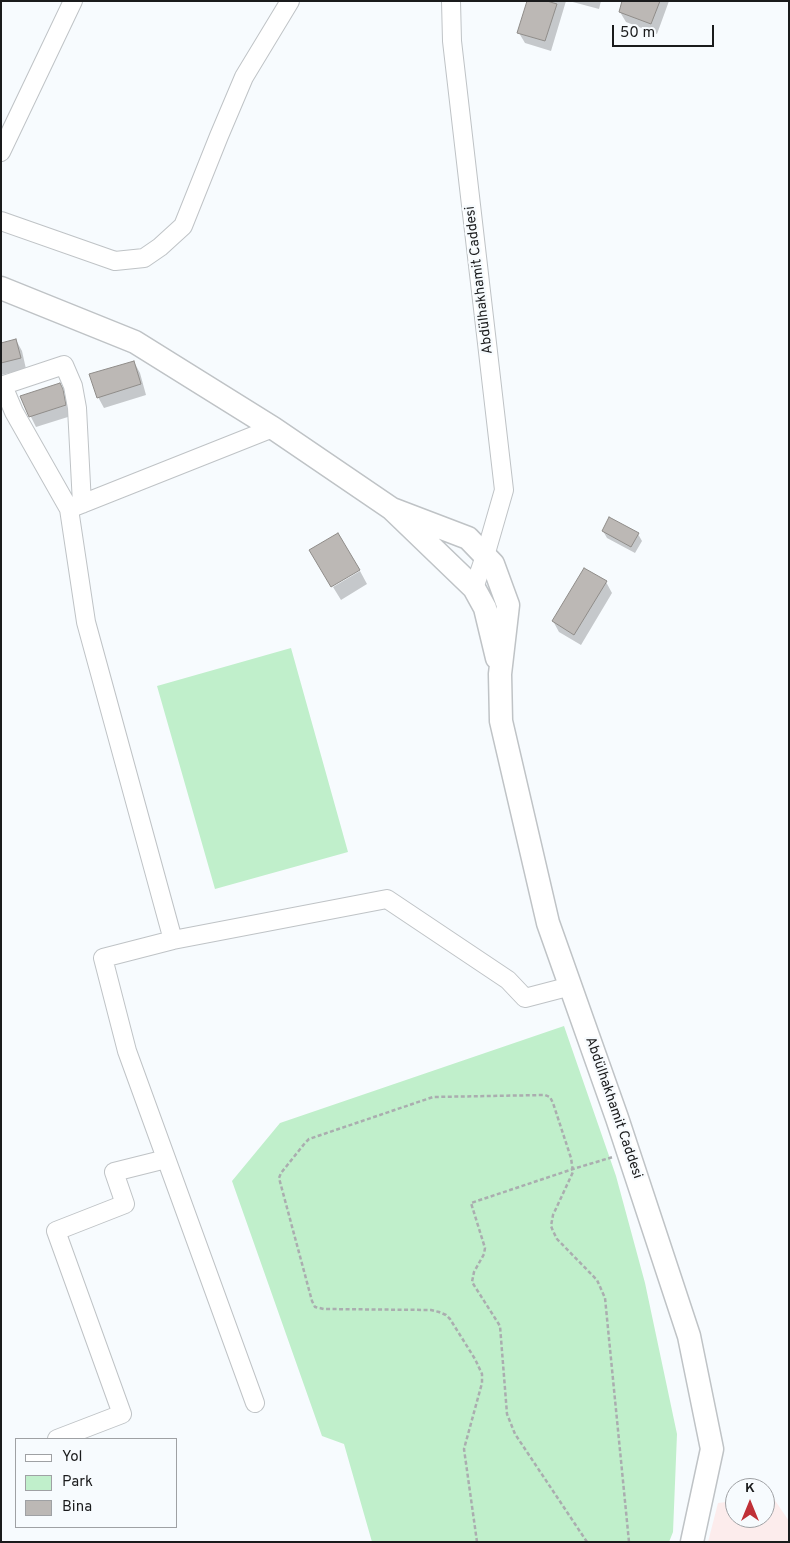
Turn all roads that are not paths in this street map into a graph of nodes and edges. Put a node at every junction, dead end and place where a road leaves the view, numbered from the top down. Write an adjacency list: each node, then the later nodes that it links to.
1 (290, 1): 5 (street)
2 (451, 1): 11 (street, Abdülhakhamit Caddesi)
3 (65, 5): 4 (street)
4 (1, 152)
5 (1, 221)
6 (1, 288): 8 (main road, Abdülhakhamit Caddesi)
7 (2, 386): 9 (street); 9 (street)
8 (273, 428): 9 (street); 10 (main road, Abdülhakhamit Caddesi)
9 (75, 506): 16 (street)
10 (392, 509): 11 (main road, Abdülhakhamit Caddesi); 12 (main road, Abdülhakhamit Caddesi)
11 (485, 556): 12 (street, Abdülhakhamit Caddesi); 13 (main road, Abdülhakhamit Caddesi)
12 (474, 588): 14 (main road, Abdülhakhamit Caddesi)
13 (508, 606): 14 (street); 15 (main road, Abdülhakhamit Caddesi)
14 (485, 608): 15 (main road, Abdülhakhamit Caddesi)
15 (500, 674): 17 (main road, Abdülhakhamit Caddesi)
16 (173, 940): 17 (street); 18 (street)
17 (571, 986): 21 (main road, Abdülhakhamit Caddesi)
18 (166, 1159): 19 (street); 20 (street)
19 (255, 1402)
20 (60, 1438)
21 (692, 1542)

